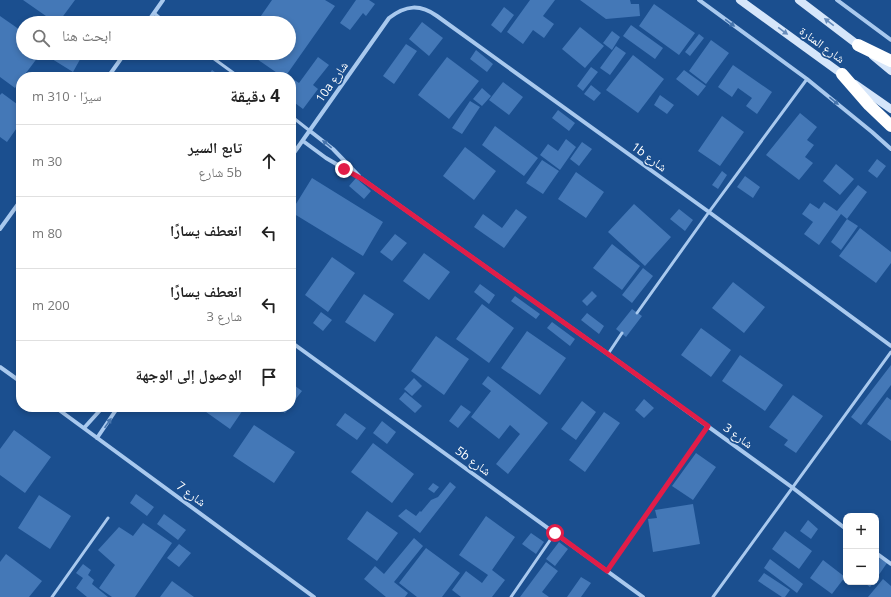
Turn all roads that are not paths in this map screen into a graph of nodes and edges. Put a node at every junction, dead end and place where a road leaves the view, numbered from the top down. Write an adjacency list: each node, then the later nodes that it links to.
1 (163, 0): 6 (street)
2 (699, 0): 19 (street, one-way to 19)
3 (740, 0): 18 (main road, شارع المنارة, one-way to 18)
4 (799, 0): 11 (main road, شارع المنارة, one-way to 4)
5 (837, 0): 10 (street)
6 (154, 13): 7 (street); 8 (lane)
7 (152, 16)
8 (158, 16)
9 (389, 18): 23 (street, 10a شارع); 29 (street, 1b شارع)
10 (891, 40)
11 (858, 45): 14 (highway); 15 (main road, شارع المنارة)
12 (120, 60): 16 (street)
13 (215, 60): 17 (lane)
14 (891, 61)
15 (891, 71)
16 (112, 72)
17 (231, 72)
18 (842, 74): 20 (main road, شارع المنارة); 22 (highway)
19 (807, 79): 25 (street, one-way to 25); 29 (lane)
20 (891, 109)
21 (296, 120): 23 (lane)
22 (891, 126)
23 (310, 130): 24 (street, 10a شارع); 27 (street, شارع 3, one-way to 23)
24 (303, 141): 26 (street, 10a شارع); 27 (street, شارع 3)
25 (891, 149)
26 (296, 150)
27 (362, 179): 36 (street, شارع 3)
28 (16, 207): 30 (street)
29 (709, 212): 31 (lane); 34 (street, 1b شارع)
30 (0, 229)
31 (637, 313)
32 (622, 333): 36 (lane)
33 (296, 346): 48 (street, 5b شارع)
34 (891, 346)
35 (891, 352): 45 (lane)
36 (608, 354): 42 (street, شارع 3)
37 (0, 367): 38 (street)
38 (16, 378)
39 (62, 412): 43 (street, شارع 7)
40 (98, 412): 43 (street)
41 (115, 412): 44 (street, one-way to 41)
42 (708, 426): 45 (street, شارع 3); 51 (lane)
43 (84, 428): 44 (street, شارع 7)
44 (97, 438): 53 (street, شارع 7)
45 (793, 488): 47 (street, شارع 3); 56 (lane)
46 (108, 518): 52 (lane)
47 (843, 527)
48 (555, 533): 51 (street, 5b شارع); 54 (lane)
49 (879, 555): 50 (street)
50 (891, 564)
51 (607, 571): 55 (street, 5b شارع)
52 (52, 597)
53 (314, 597)
54 (511, 597)
55 (643, 597)
56 (713, 597)

